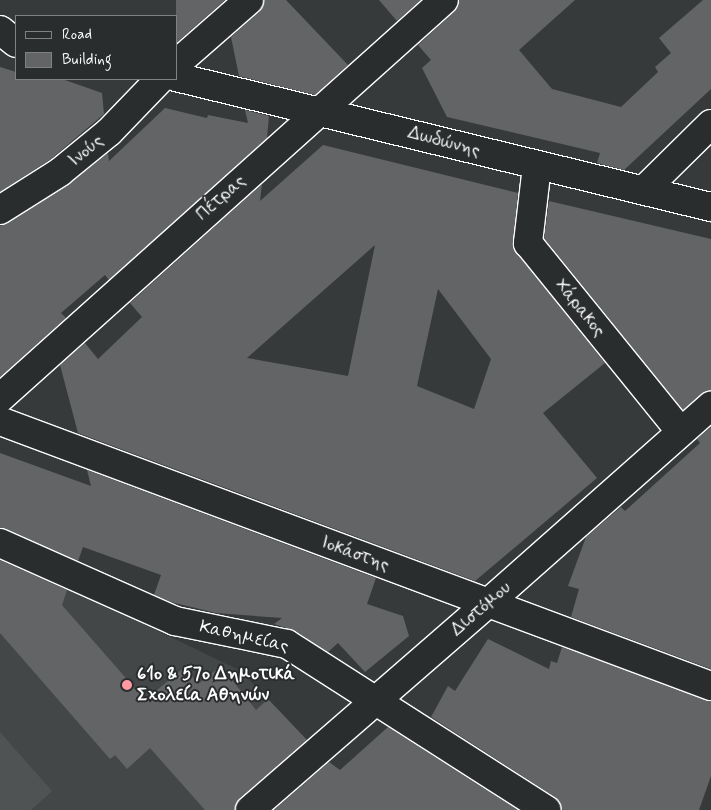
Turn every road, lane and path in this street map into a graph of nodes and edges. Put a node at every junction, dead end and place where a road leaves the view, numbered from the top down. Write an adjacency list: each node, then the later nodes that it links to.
1 (249, 0): 7 (street)
2 (444, 0): 10 (street, Πέτρας)
3 (0, 30): 5 (street)
4 (0, 41): 6 (street)
5 (15, 43)
6 (15, 44)
7 (178, 62)
8 (178, 77): 10 (street, Δωδώνης)
9 (159, 80): 15 (street, Ινούς)
10 (318, 109): 12 (street, Δωδώνης); 16 (street, Πέτρας)
11 (711, 124): 13 (street)
12 (536, 166): 13 (street, Δωδώνης); 19 (street, Χάρακος)
13 (644, 190): 14 (street, Δωδώνης)
14 (711, 207)
15 (0, 210)
16 (0, 398)
17 (711, 406): 19 (street, Διστόμου)
18 (0, 422): 21 (street, Ιοκάστης)
19 (681, 432): 21 (street, Διστόμου)
20 (0, 543): 23 (street, Καθημείας)
21 (488, 603): 22 (street, Ιοκάστης); 23 (street, Διστόμου)
22 (711, 686)
23 (378, 700): 24 (street, Διστόμου); 25 (street, Καθημείας)
24 (250, 810)
25 (547, 810)

